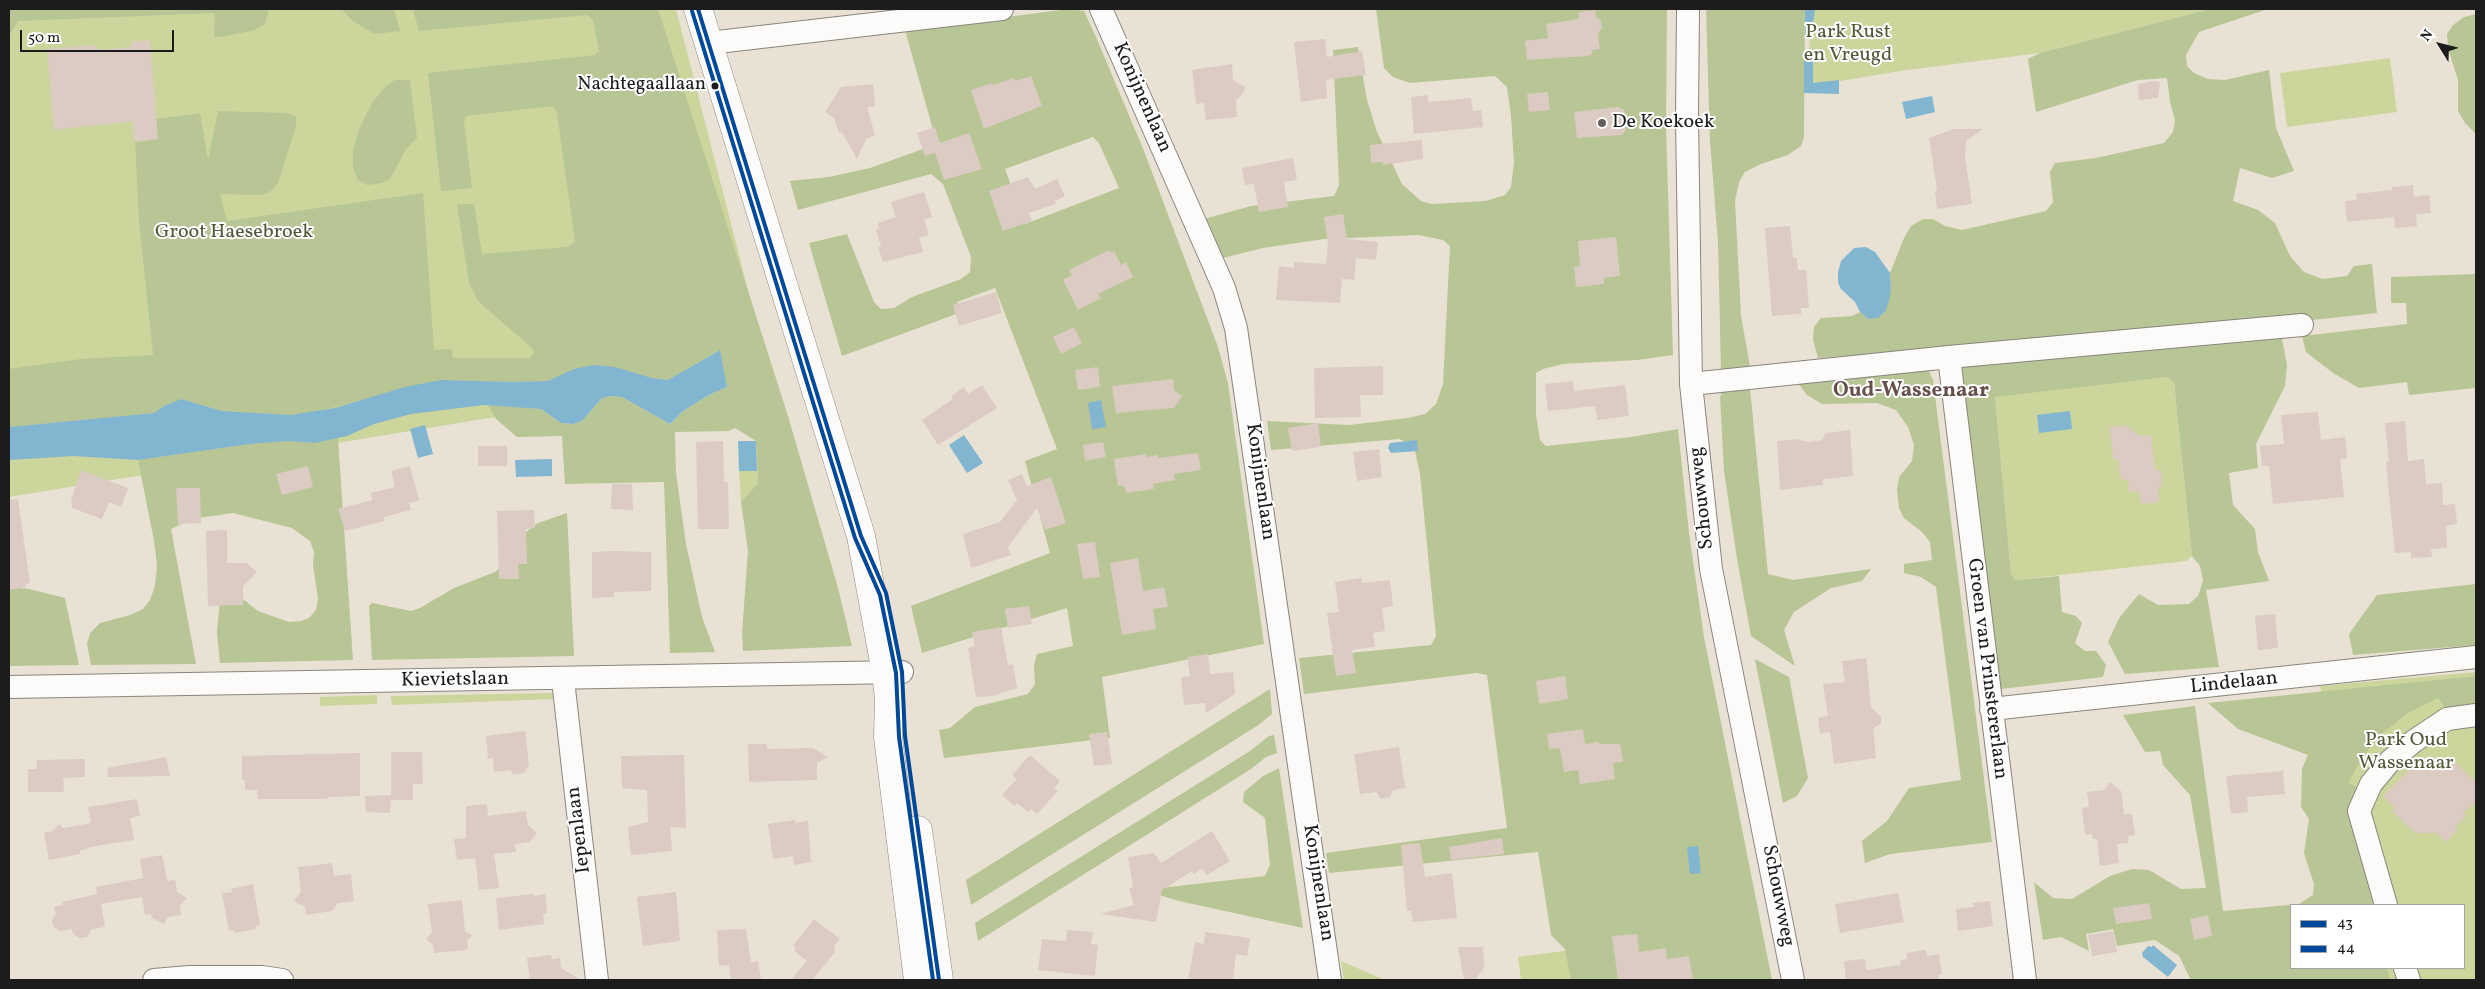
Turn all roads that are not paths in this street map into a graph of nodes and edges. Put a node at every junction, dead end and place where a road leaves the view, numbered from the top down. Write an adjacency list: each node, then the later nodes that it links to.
1 (698, 9): 5 (street)
2 (1002, 9): 5 (street)
3 (1101, 9): 21 (street, Konijnenlaan)
4 (1688, 9): 8 (street, Schouwweg)
5 (710, 43): 10 (street)
6 (2302, 325): 7 (street)
7 (1949, 357): 8 (street); 13 (street, Groen van Prinstererlaan)
8 (1691, 384): 22 (street, Schouwweg)
9 (2476, 657): 13 (street, Lindelaan)
10 (894, 672): 11 (street, Kievietslaan); 16 (street)
11 (563, 680): 12 (street, Kievietslaan); 19 (street, Iepenlaan)
12 (9, 688)
13 (1991, 709): 23 (street, Groen van Prinstererlaan)
14 (2476, 715): 15 (street)
15 (2386, 904)
16 (917, 968): 20 (street)
17 (154, 980): 18 (street)
18 (282, 980)
19 (598, 980)
20 (939, 980)
21 (1330, 980)
22 (1793, 980)
23 (2026, 980)

